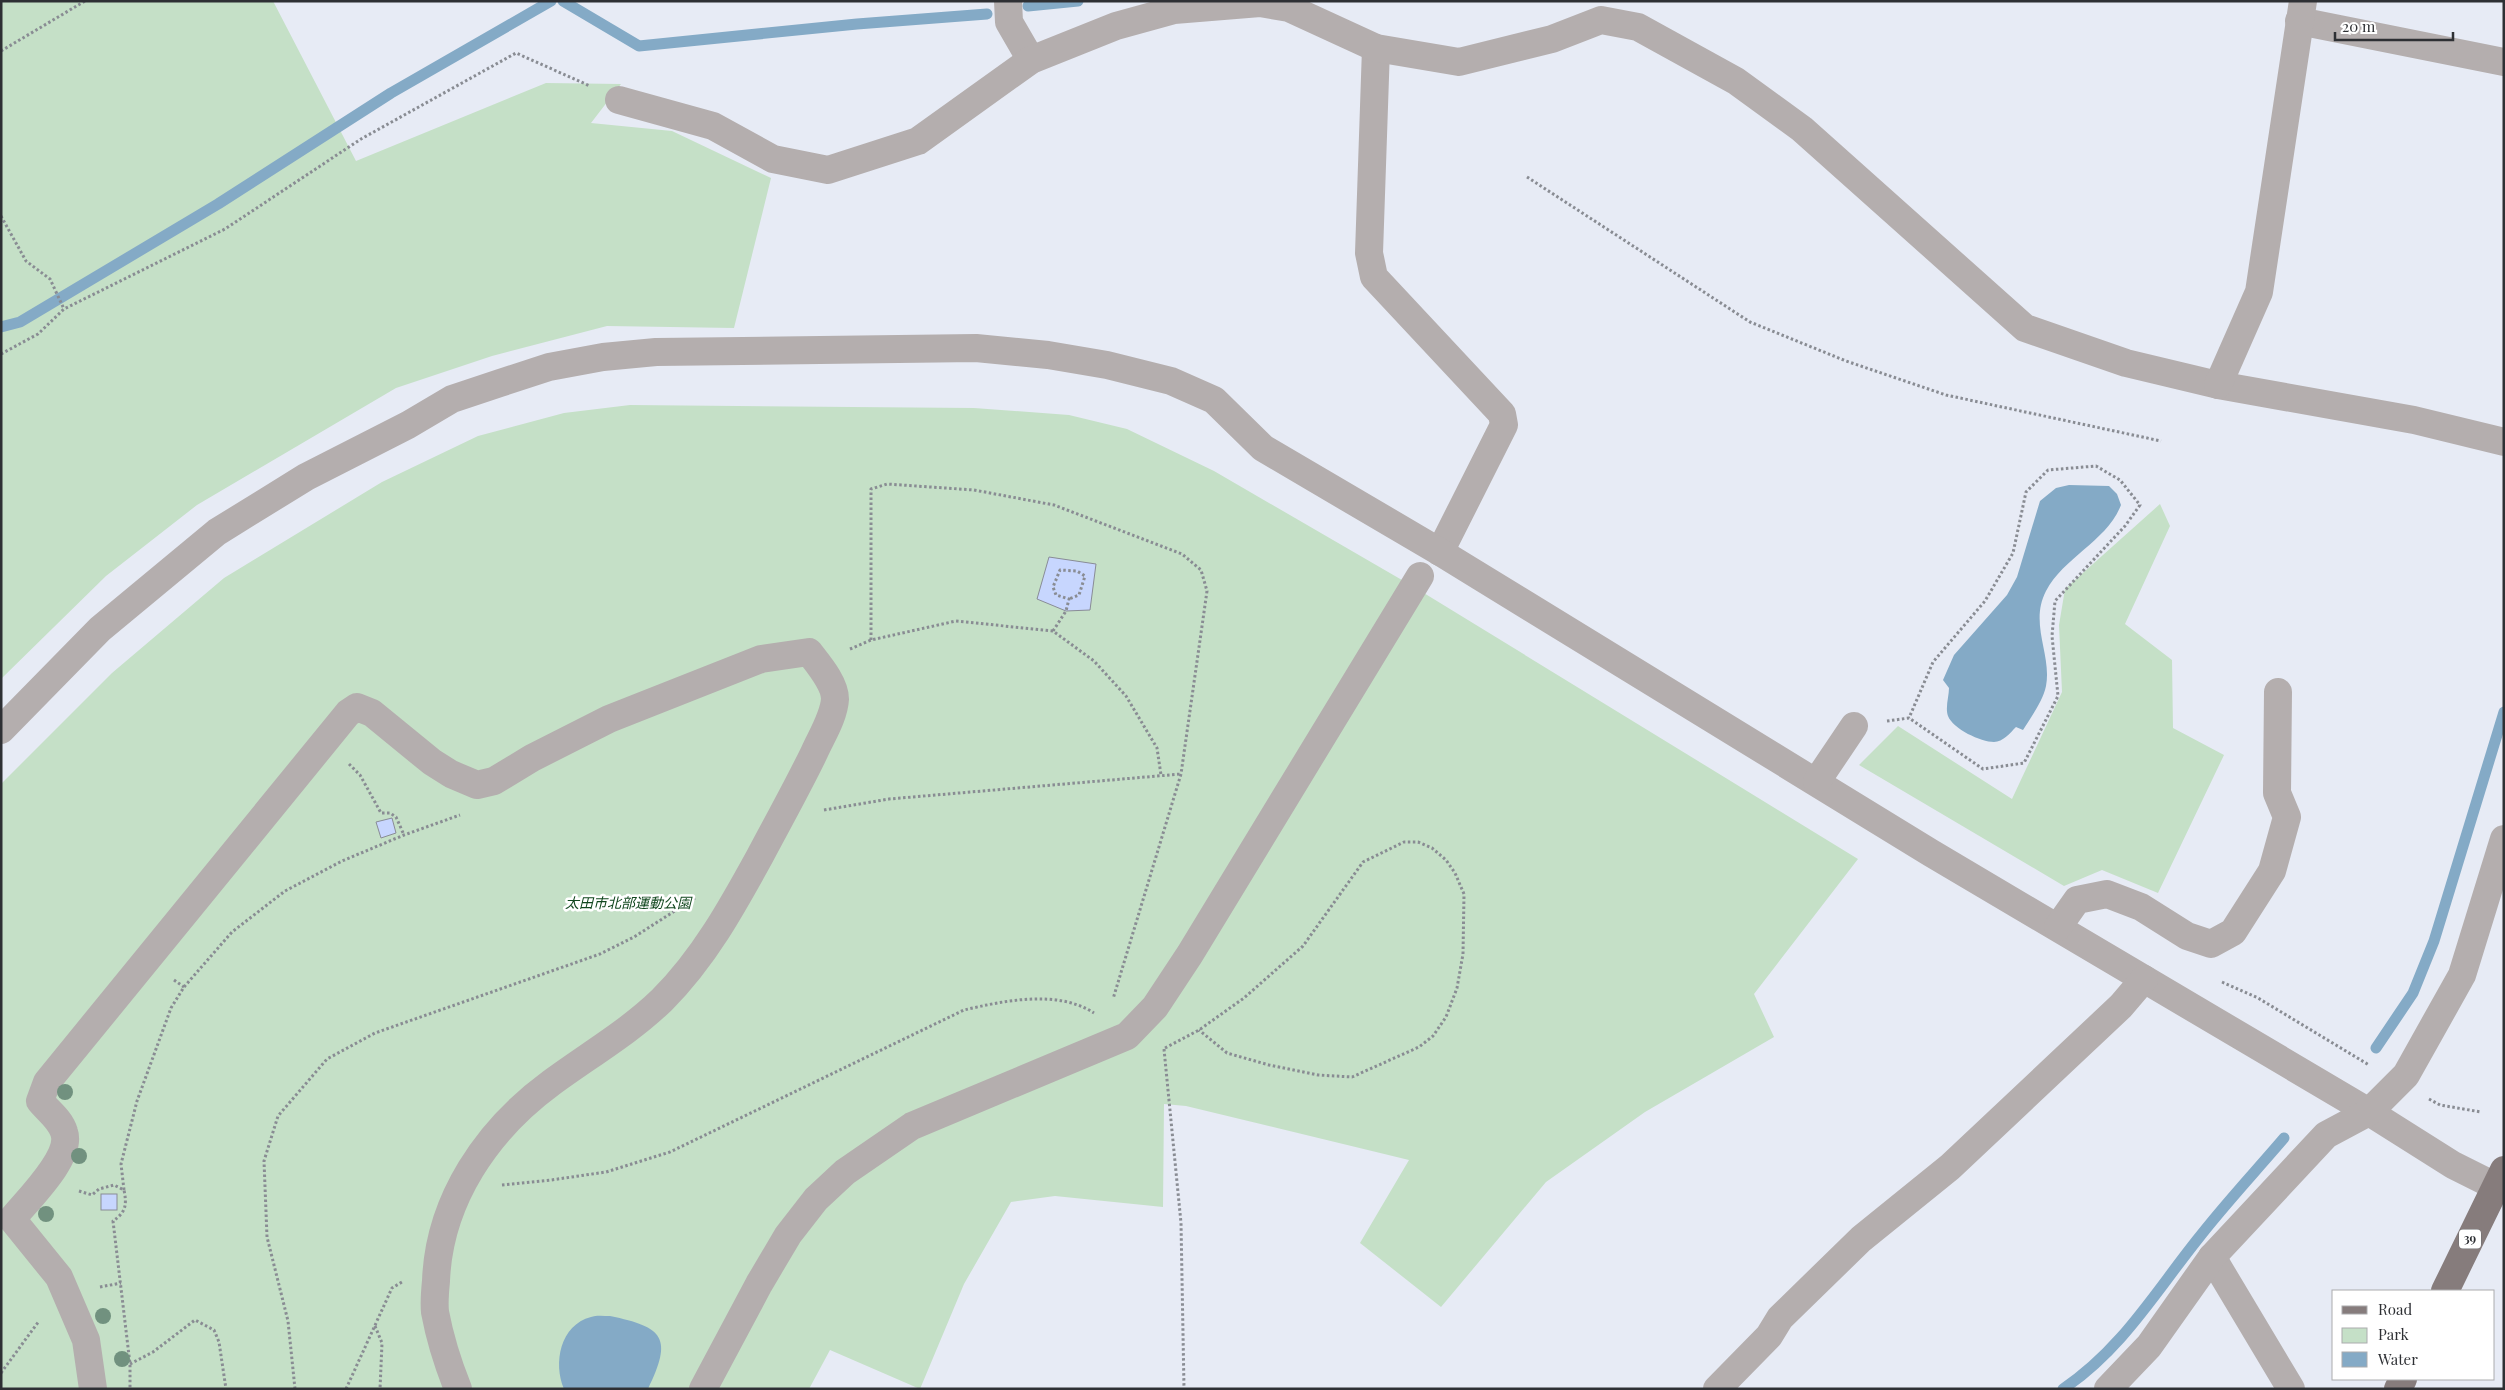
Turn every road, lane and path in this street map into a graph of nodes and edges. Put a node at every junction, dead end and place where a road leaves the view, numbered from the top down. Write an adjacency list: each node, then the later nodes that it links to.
1 (85, 1): 6 (path)
2 (1008, 1): 7 (street)
3 (1167, 6): 5 (street); 7 (street)
4 (2301, 11): 8 (street); 14 (street)
5 (1376, 48): 14 (street); 17 (street)
6 (1, 51)
7 (1030, 60): 9 (street)
8 (2504, 62)
9 (619, 100): 12 (path)
10 (1526, 177): 15 (path)
11 (1, 216): 12 (path)
12 (64, 308): 13 (path)
13 (1, 354)
14 (2218, 385): 16 (street)
15 (2161, 441)
16 (2504, 442)
17 (1440, 552): 26 (street); 30 (street)
18 (1420, 576): 39 (street)
19 (1069, 599): 19 (path); 20 (path)
20 (1053, 631): 21 (path); 29 (path)
21 (871, 640): 22 (path); 28 (path)
22 (810, 652): 31 (street); 32 (street)
23 (2278, 692): 36 (street)
24 (1909, 718): 24 (path); 25 (path)
25 (1854, 726): 30 (street)
26 (1, 730)
27 (324, 742): 31 (street); 33 (path); 45 (street)
28 (1181, 774): 29 (path); 39 (path)
29 (1161, 775): 32 (path)
30 (1817, 781): 36 (street)
31 (477, 785): 33 (path)
32 (782, 815): 44 (street)
33 (404, 835): 47 (path)
34 (2504, 839): 41 (street)
35 (700, 895): 56 (path)
36 (2058, 927): 37 (street)
37 (2144, 979): 42 (street); 62 (street)
38 (2217, 980): 41 (path)
39 (1118, 1030): 44 (path); 60 (street)
40 (1199, 1030): 40 (path); 61 (path)
41 (2399, 1083): 42 (street); 43 (path)
42 (2369, 1112): 46 (street); 48 (street)
43 (2481, 1112)
44 (467, 1172): 49 (street)
45 (49, 1174): 47 (path); 53 (street)
46 (2499, 1178): 50 (main road, 39)
47 (124, 1190): 52 (path)
48 (2212, 1257): 63 (street); 64 (street)
49 (436, 1275): 51 (path); 59 (street)
50 (2445, 1290)
51 (375, 1325): 57 (path); 58 (path)
52 (130, 1364): 53 (path); 54 (path); 55 (path)
53 (93, 1387)
54 (130, 1389)
55 (226, 1389)
56 (295, 1389)
57 (346, 1389)
58 (380, 1389)
59 (458, 1389)
60 (703, 1389)
61 (1184, 1389)
62 (1717, 1389)
63 (2108, 1389)
64 (2291, 1389)

